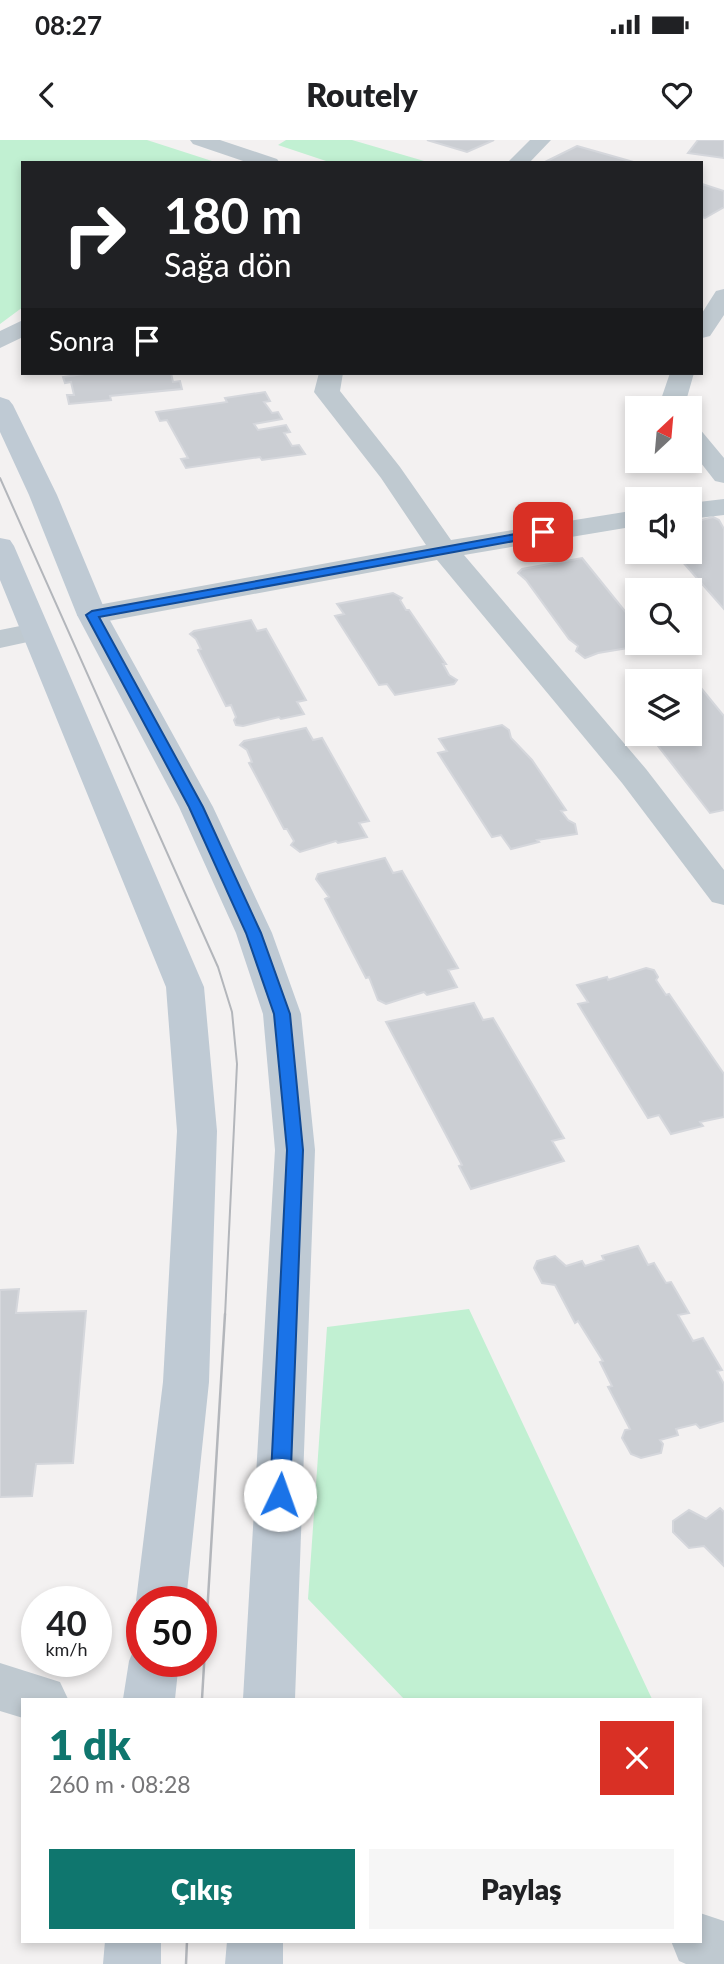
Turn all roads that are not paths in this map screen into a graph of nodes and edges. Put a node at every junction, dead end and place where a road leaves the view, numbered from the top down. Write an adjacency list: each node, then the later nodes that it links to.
1 (200, 140): 3 (street)
2 (541, 140): 5 (street)
3 (243, 152): 4 (street)
4 (265, 161)
5 (519, 161)
6 (716, 304): 8 (street)
7 (21, 328): 9 (street)
8 (703, 329)
9 (0, 341)
10 (331, 375): 20 (street)
11 (681, 375): 12 (street)
12 (675, 396)
13 (0, 405): 21 (main road)
14 (702, 447): 15 (street)
15 (724, 474)
16 (724, 507): 17 (street)
17 (702, 510)
18 (625, 520): 20 (street)
19 (0, 546): 22 (main road)
20 (444, 550): 21 (street); 23 (street)
21 (92, 615): 29 (main road)
22 (18, 635): 24 (main road)
23 (724, 894)
24 (163, 1586)
25 (152, 1677): 28 (main road)
26 (0, 1687): 27 (street)
27 (38, 1698)
28 (149, 1698)
29 (269, 1698)
30 (702, 1942): 33 (street)
31 (133, 1943): 34 (main road)
32 (256, 1943): 35 (main road)
33 (724, 1949)
34 (132, 1964)
35 (254, 1964)

